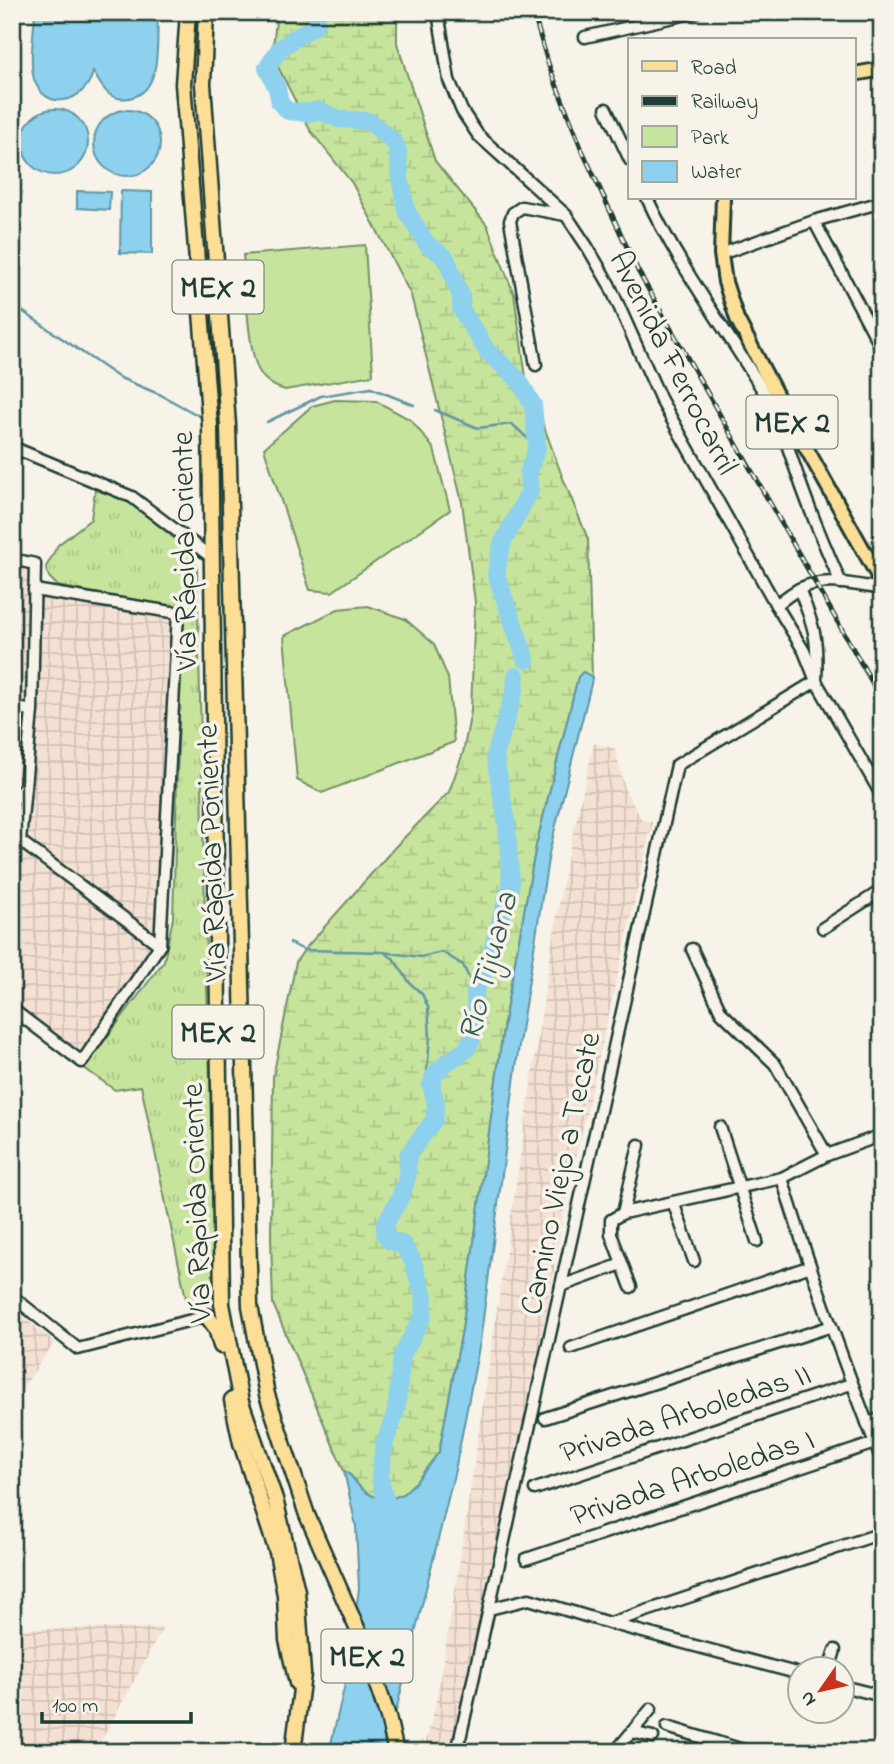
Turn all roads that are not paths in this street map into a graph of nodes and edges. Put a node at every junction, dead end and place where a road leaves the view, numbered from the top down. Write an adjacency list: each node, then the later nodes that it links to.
1 (188, 12): 20 (highway, Vía Rápida Oriente / MEX 2)
2 (206, 12): 82 (highway, Vía Rápida Poniente / MEX 2)
3 (438, 12): 13 (street, Avenida Ferrocarril)
4 (696, 12): 5 (street)
5 (585, 37)
6 (882, 69): 7 (main road)
7 (856, 74)
8 (606, 109): 9 (street)
9 (628, 156)
10 (648, 200): 18 (street)
11 (723, 200): 15 (main road, MEX 2)
12 (882, 202): 14 (street)
13 (566, 215): 17 (street); 28 (street, Avenida Ferrocarril)
14 (814, 220): 15 (street); 16 (street)
15 (721, 254): 18 (main road, MEX 2)
16 (882, 349)
17 (536, 365)
18 (772, 398): 22 (main road, MEX 2); 23 (street)
19 (12, 447): 20 (street)
20 (211, 557): 75 (highway, Vía Rápida Oriente / MEX 2)
21 (12, 559): 27 (street)
22 (877, 562): 24 (main road, MEX 2)
23 (841, 583): 25 (street); 26 (street)
24 (882, 583)
25 (799, 589): 28 (street); 29 (street)
26 (882, 589)
27 (34, 590): 31 (street); 38 (street)
28 (776, 605): 29 (street, Avenida Ferrocarril)
29 (816, 681): 33 (street, Avenida Ferrocarril); 53 (street, Camino Viejo a Tecate)
30 (12, 707): 31 (street)
31 (32, 711): 32 (street)
32 (25, 786): 34 (street); 35 (street)
33 (882, 796)
34 (12, 801)
35 (16, 838): 38 (street)
36 (882, 890): 37 (street)
37 (823, 928)
38 (160, 945): 40 (street)
39 (692, 949): 44 (street)
40 (12, 1009)
41 (720, 1127): 46 (street)
42 (881, 1140): 44 (street)
43 (639, 1145): 48 (street)
44 (827, 1155): 45 (street)
45 (782, 1178): 46 (street); 52 (street)
46 (739, 1187): 47 (street); 49 (street)
47 (673, 1202): 48 (street); 50 (street)
48 (623, 1213): 51 (street)
49 (757, 1241)
50 (694, 1261)
51 (622, 1264): 53 (street); 54 (street)
52 (808, 1267): 57 (street); 58 (street)
53 (561, 1286): 68 (street, Camino Viejo a Tecate)
54 (631, 1287)
55 (12, 1296): 56 (street)
56 (207, 1316): 75 (highway)
57 (829, 1327): 59 (street); 60 (street)
58 (571, 1348)
59 (850, 1384): 62 (street); 65 (street, Privada Arboledas II)
60 (545, 1418)
61 (882, 1418): 62 (street)
62 (866, 1423): 63 (street)
63 (875, 1443): 64 (street); 67 (street, Privada Arboledas I)
64 (882, 1461)
65 (535, 1489)
66 (882, 1533): 69 (street)
67 (526, 1559)
68 (489, 1609): 69 (street); 83 (street, Camino Viejo a Tecate)
69 (609, 1623): 72 (street)
70 (835, 1650): 71 (street)
71 (833, 1656)
72 (786, 1670)
73 (856, 1690): 74 (street)
74 (882, 1696)
75 (300, 1697): 81 (highway, Vía Rápida Oriente / MEX 2)
76 (651, 1709): 78 (street)
77 (667, 1727): 80 (street)
78 (632, 1732): 79 (street); 84 (street)
79 (653, 1737)
80 (723, 1748): 85 (street)
81 (293, 1752)
82 (396, 1752)
83 (457, 1752)
84 (615, 1752)
85 (750, 1752)

